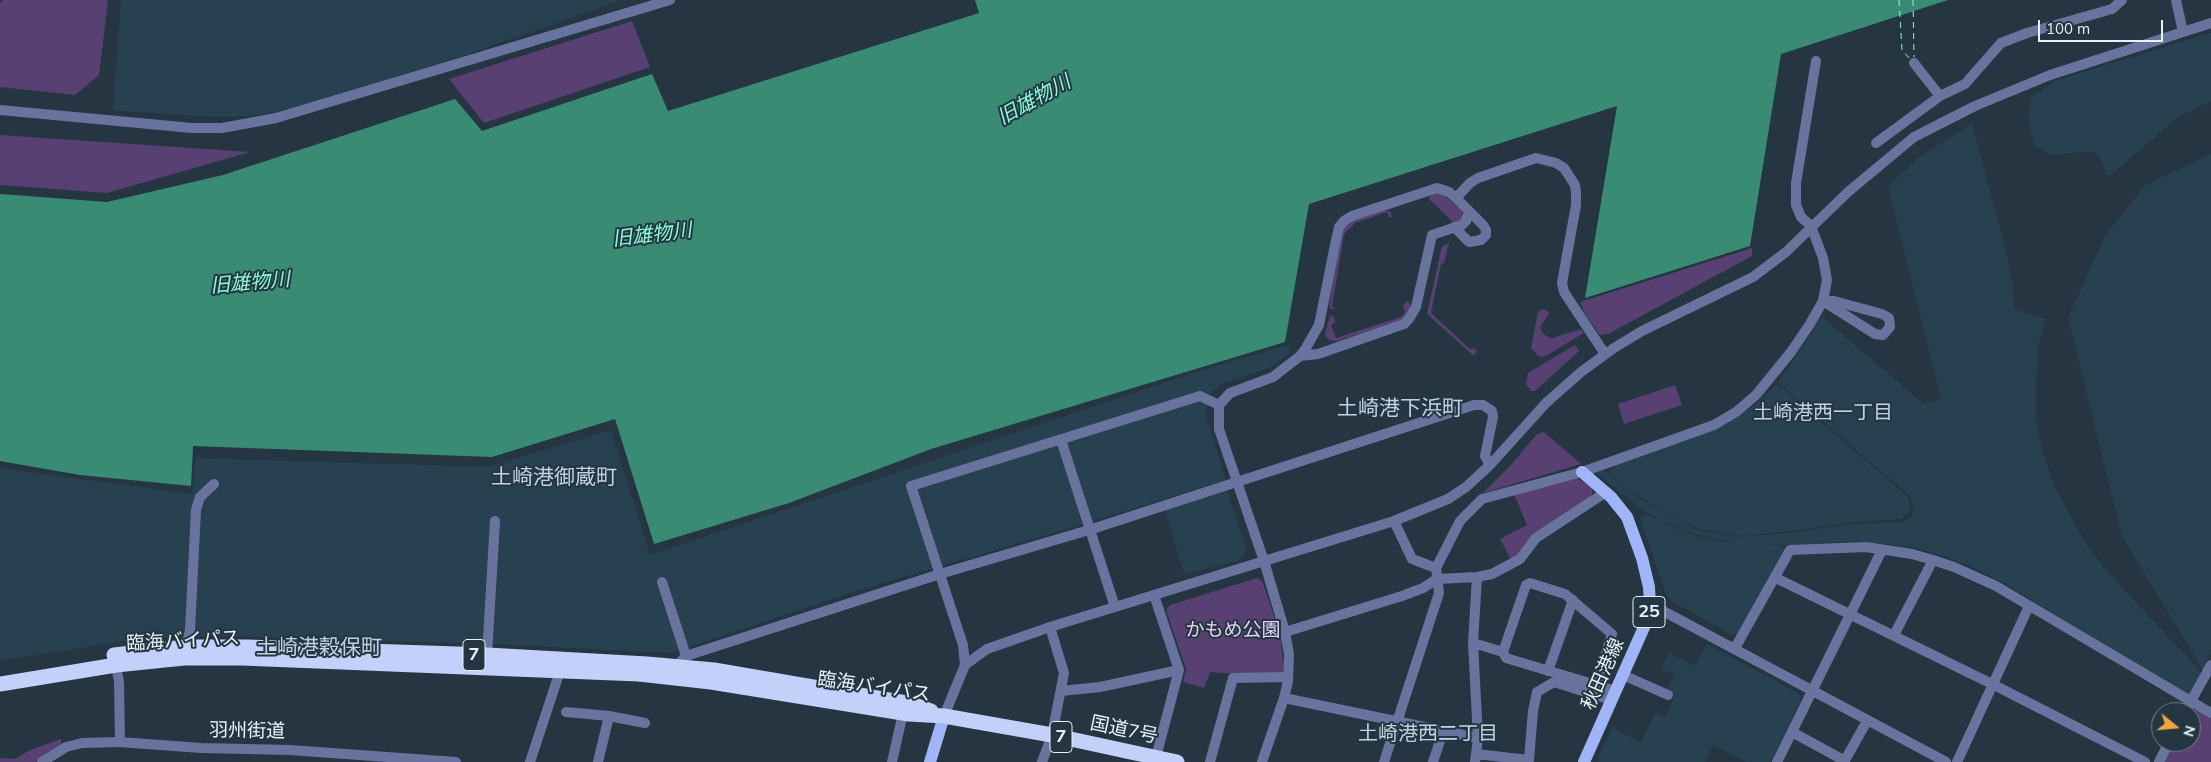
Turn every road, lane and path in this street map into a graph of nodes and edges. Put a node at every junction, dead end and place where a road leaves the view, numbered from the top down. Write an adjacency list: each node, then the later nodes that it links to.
1 (670, 0): 9 (street)
2 (2122, 0): 8 (street)
3 (2176, 0): 5 (street)
4 (2211, 24): 5 (street)
5 (2183, 32): 13 (street)
6 (1816, 61): 13 (street)
7 (1914, 63): 8 (street)
8 (1940, 96): 10 (street)
9 (0, 110)
10 (1876, 143)
11 (1456, 198): 12 (street); 16 (street); 17 (street)
12 (1469, 211): 14 (street); 14 (street)
13 (1811, 226): 15 (street); 16 (street)
14 (1454, 227): 17 (street)
15 (1823, 301): 15 (street); 21 (street)
16 (1605, 354): 20 (street)
17 (1300, 356): 18 (street)
18 (1219, 405): 19 (street); 22 (street)
19 (1061, 440): 27 (street); 32 (street)
20 (1490, 466): 22 (street); 25 (street)
21 (1582, 472): 24 (main road, 秋田港線 / 25); 31 (street)
22 (1236, 482): 27 (street); 30 (street)
23 (214, 484): 49 (street)
24 (1606, 492): 33 (street); 39 (main road, 秋田港線 / 25)
25 (1394, 520): 30 (street); 31 (street)
26 (495, 521): 50 (street)
27 (1089, 530): 32 (street); 41 (street)
28 (1882, 550): 29 (street); 34 (street); 42 (street)
29 (1933, 560): 40 (street); 45 (street)
30 (1264, 561): 37 (street); 44 (street)
31 (1436, 568): 35 (street)
32 (940, 574): 51 (street); 53 (street)
33 (1477, 577): 35 (street); 46 (street)
34 (1776, 578): 42 (street); 47 (street)
35 (1437, 579): 44 (street); 76 (street)
36 (662, 582): 51 (street)
37 (1154, 596): 41 (street); 55 (street)
38 (1573, 600): 48 (street); 57 (street); 64 (street)
39 (1650, 604): 47 (street); 60 (main road, 秋田港線 / 25)
40 (2030, 606): 63 (street); 70 (street)
41 (1115, 607): 43 (street)
42 (1850, 614): 45 (street); 65 (street)
43 (1050, 627): 53 (street); 66 (street)
44 (1285, 632): 61 (street)
45 (1894, 635): 63 (street)
46 (1474, 643): 48 (street); 81 (street)
47 (1735, 648): 65 (street)
48 (1503, 652): 57 (street)
49 (185, 653): 50 (highway, 臨海バイパス / 7); 52 (highway, 臨海バイパス / 7); 56 (highway, 臨海バイパス / 7); 59 (highway, 臨海バイパス / 7)
50 (487, 655): 58 (highway, 臨海バイパス / 7)
51 (686, 656): 58 (street)
52 (116, 664): 62 (highway, 臨海バイパス / 7); 82 (street)
53 (965, 665): 74 (street)
54 (2211, 665): 70 (street)
55 (1179, 670): 66 (street); 83 (street)
56 (560, 671): 58 (highway, 臨海バイパス / 7); 89 (street)
57 (1548, 671): 64 (street)
58 (672, 672): 72 (highway, 臨海バイパス / 7); 74 (highway, 臨海バイパス / 7)
59 (0, 674)
60 (1623, 675): 67 (main road, 秋田港線 / 25); 68 (street)
61 (1288, 677): 69 (street); 95 (street)
62 (0, 684)
63 (1994, 684): 102 (street); 103 (street)
64 (1596, 685): 67 (street)
65 (1812, 690): 75 (street); 79 (street)
66 (1062, 691): 80 (street)
67 (1614, 695): 85 (street); 99 (main road, 秋田港線 / 25)
68 (1668, 695)
69 (1284, 698): 76 (street); 96 (street)
70 (2190, 702)
71 (566, 712): 73 (street)
72 (904, 713): 74 (highway, 臨海バイパス / 7); 91 (street)
73 (609, 716): 77 (street); 90 (street)
74 (944, 716): 80 (highway, 国道7号 / 7); 92 (main road)
75 (1868, 721): 86 (street); 101 (street)
76 (1399, 722): 78 (street); 97 (street)
77 (645, 723)
78 (1443, 732): 81 (street); 98 (street)
79 (1792, 732): 86 (street); 100 (street)
80 (1052, 735): 83 (highway, 国道7号 / 7); 93 (street)
81 (1478, 738): 85 (street)
82 (120, 742): 84 (street, 羽州街道); 87 (street, 羽州街道)
83 (1156, 756): 94 (highway, 国道7号 / 7)
84 (349, 758): 88 (street, 羽州街道)
85 (1476, 758)
86 (1845, 761)
87 (42, 762)
88 (456, 762)
89 (530, 762)
90 (598, 762)
91 (892, 762)
92 (930, 762)
93 (1042, 762)
94 (1177, 762)
95 (1210, 762)
96 (1262, 762)
97 (1384, 762)
98 (1433, 762)
99 (1584, 762)
100 (1777, 762)
101 (1946, 762)
102 (1957, 762)
103 (2145, 762)

